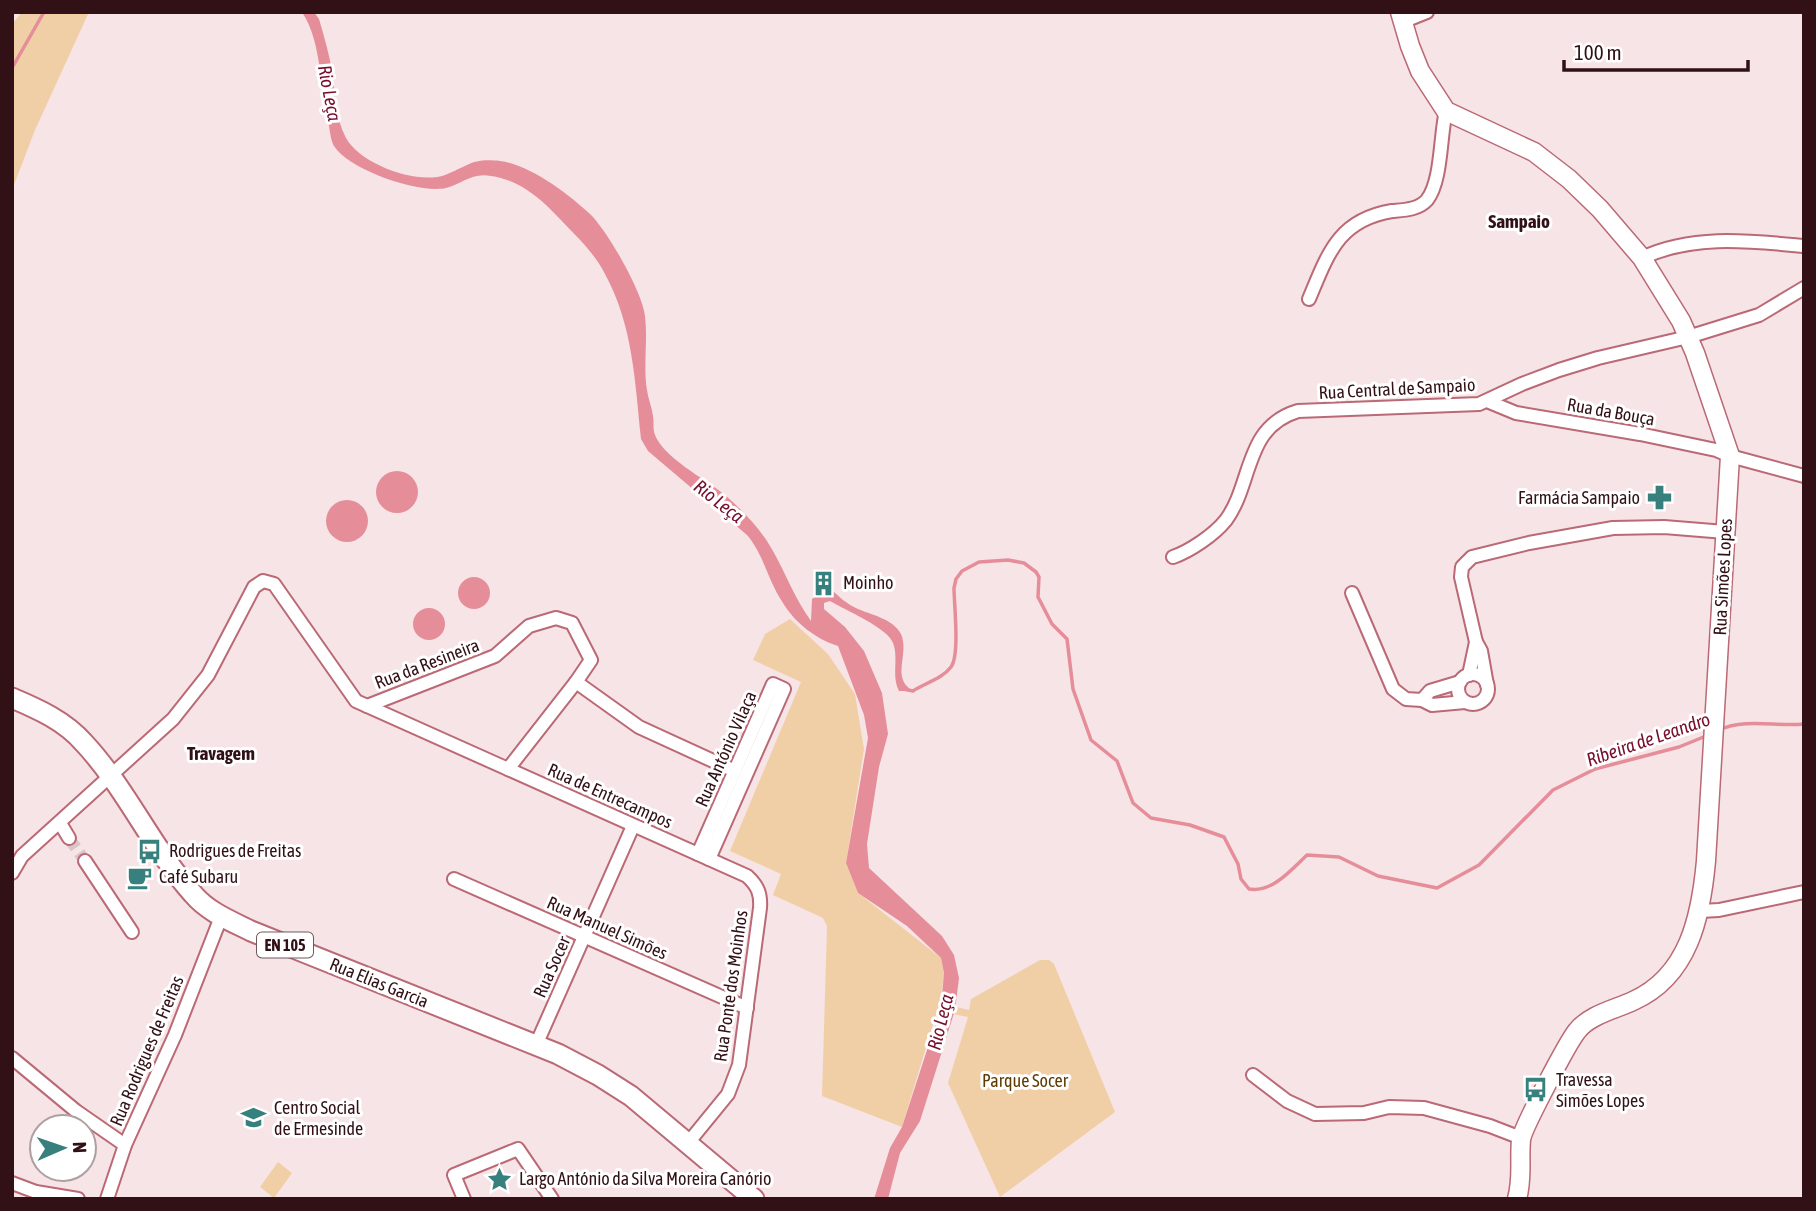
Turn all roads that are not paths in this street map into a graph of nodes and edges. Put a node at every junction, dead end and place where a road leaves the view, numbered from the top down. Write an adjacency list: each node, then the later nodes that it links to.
1 (1427, 12): 2 (street)
2 (1401, 17): 3 (street)
3 (1446, 111): 5 (street, Rua Simões Lopes); 8 (street)
4 (1804, 246): 5 (street)
5 (1642, 258): 9 (street, Rua Simões Lopes)
6 (1804, 274): 7 (street)
7 (1800, 291): 9 (street, Rua Central de Sampaio)
8 (1309, 299)
9 (1688, 337): 10 (street, Rua Central de Sampaio); 11 (street, Rua Simões Lopes)
10 (1487, 401): 11 (street, Rua da Bouça); 14 (street, Rua Central de Sampaio)
11 (1730, 456): 12 (street, Rua da Bouça); 13 (street, Rua Simões Lopes)
12 (1804, 476)
13 (1725, 532): 16 (street); 35 (street, Rua Simões Lopes)
14 (1173, 557)
15 (1352, 593): 21 (street)
16 (1476, 642): 17 (street); 19 (street)
17 (1464, 679): 19 (street); 21 (street); 22 (street)
18 (576, 682): 23 (street, Rua da Resineira); 24 (street); 25 (street)
19 (1487, 685): 22 (street)
20 (12, 698): 26 (main road, Rua Elias Garcia / EN 105)
21 (1422, 700): 22 (street)
22 (1465, 702)
23 (367, 706): 24 (street, Rua de Entrecampos); 26 (street)
24 (508, 769): 28 (street, Rua de Entrecampos)
25 (735, 771): 30 (street, Rua António Vilaça); 30 (street, Rua António Vilaça)
26 (111, 777): 27 (street); 36 (main road, Rua Elias Garcia / EN 105)
27 (60, 823): 29 (street); 32 (street)
28 (633, 825): 30 (street, Rua de Entrecampos); 38 (street, Rua Socer)
29 (69, 838)
30 (704, 857): 39 (street, Rua Ponte dos Moinhos)
31 (85, 861): 37 (street)
32 (12, 873)
33 (454, 878): 38 (street, Rua Manuel Simões)
34 (1804, 892): 35 (street)
35 (1700, 911): 43 (street, Rua Simões Lopes)
36 (221, 917): 40 (main road, Rua Elias Garcia / EN 105); 45 (street, Rua Rodrigues de Freitas)
37 (132, 932)
38 (584, 936): 39 (street, Rua Manuel Simões); 40 (street, Rua Socer)
39 (747, 1008): 44 (street, Rua Ponte dos Moinhos)
40 (536, 1045): 44 (main road, Rua Elias Garcia / EN 105)
41 (12, 1058): 45 (street)
42 (1253, 1075): 43 (street)
43 (1521, 1138): 53 (street, Rua Simões Lopes)
44 (688, 1143): 48 (main road, Rua Elias Garcia / EN 105)
45 (125, 1145): 47 (street, Rua Rodrigues de Freitas)
46 (12, 1184): 49 (street)
47 (108, 1196): 50 (street)
48 (749, 1197)
49 (78, 1199)
50 (122, 1199)
51 (464, 1199): 52 (street)
52 (552, 1199)
53 (1517, 1199)

